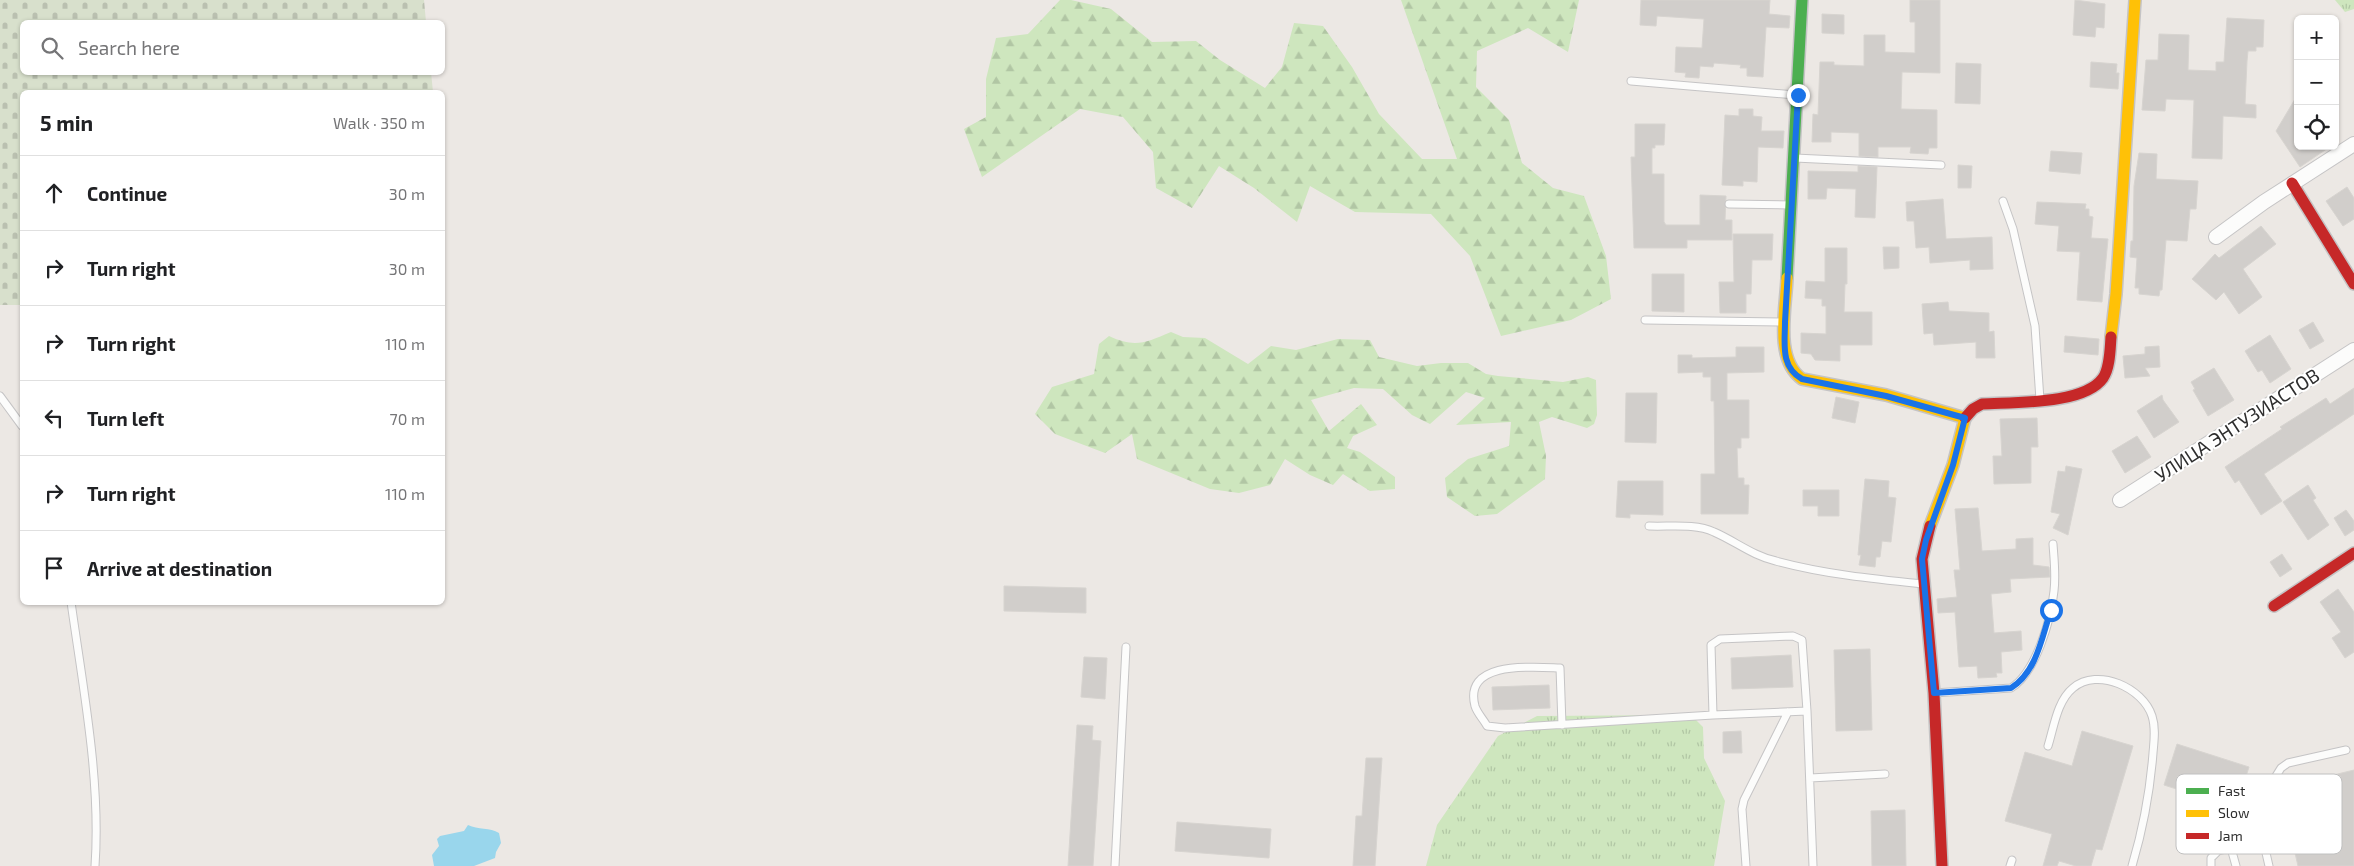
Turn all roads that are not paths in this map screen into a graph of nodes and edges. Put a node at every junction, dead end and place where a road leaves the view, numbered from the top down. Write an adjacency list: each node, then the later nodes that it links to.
1 (1802, 0): 4 (street)
2 (2135, 0): 18 (street)
3 (1631, 81): 4 (lane)
4 (1798, 95): 6 (street)
5 (2354, 144): 8 (street)
6 (1795, 158): 7 (lane); 11 (street)
7 (1941, 165)
8 (2292, 183): 12 (street); 13 (street)
9 (2003, 202): 18 (lane)
10 (1729, 204): 11 (lane)
11 (1792, 205): 15 (street)
12 (2216, 238)
13 (2354, 284)
14 (1645, 320): 15 (lane)
15 (1785, 322): 19 (street)
16 (2354, 350): 21 (street, УЛИЦА ЭНТУЗИАСТОВ)
17 (0, 396): 20 (lane)
18 (2040, 400): 19 (street)
19 (1965, 418): 25 (street)
20 (20, 423)
21 (2120, 500)
22 (1649, 526): 25 (lane)
23 (2053, 544): 29 (lane)
24 (2354, 553): 27 (street)
25 (1923, 584): 29 (street)
26 (71, 605): 39 (lane)
27 (2274, 606)
28 (1126, 647): 40 (lane)
29 (1934, 693): 43 (street)
30 (1807, 711): 31 (lane); 32 (lane); 38 (lane)
31 (1788, 712): 32 (lane); 41 (lane)
32 (1713, 715): 33 (lane)
33 (1562, 725): 33 (lane)
34 (2048, 746): 44 (lane)
35 (2346, 750): 37 (lane)
36 (1885, 774): 38 (lane)
37 (2277, 774)
38 (1810, 778): 42 (lane)
39 (95, 866)
40 (1115, 866)
41 (1746, 866)
42 (1813, 866)
43 (1942, 866)
44 (2132, 866)

